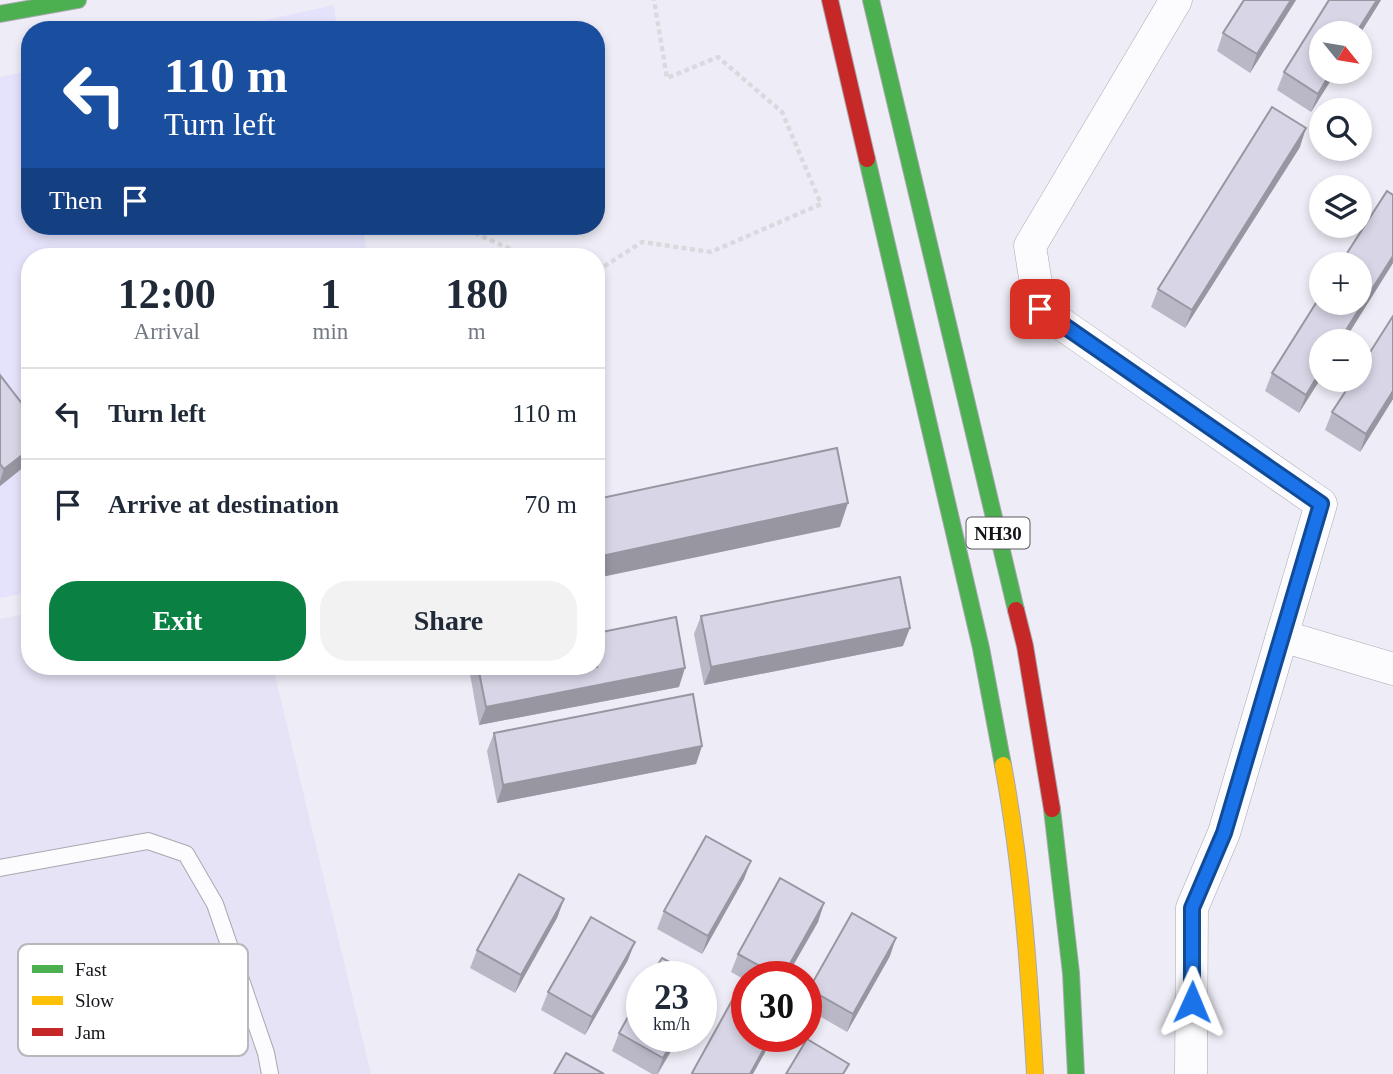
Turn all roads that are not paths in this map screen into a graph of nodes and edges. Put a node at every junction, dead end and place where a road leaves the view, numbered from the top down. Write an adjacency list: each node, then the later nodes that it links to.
1 (78, 0): 5 (main road)
2 (830, 0): 12 (main road, NH30)
3 (871, 0): 13 (main road, NH30)
4 (1176, 0): 6 (street)
5 (0, 14)
6 (1282, 636): 7 (street); 14 (street)
7 (1393, 669)
8 (0, 868): 9 (lane)
9 (228, 944)
10 (248, 1002): 11 (lane)
11 (270, 1074)
12 (1035, 1074)
13 (1076, 1074)
14 (1191, 1074)

